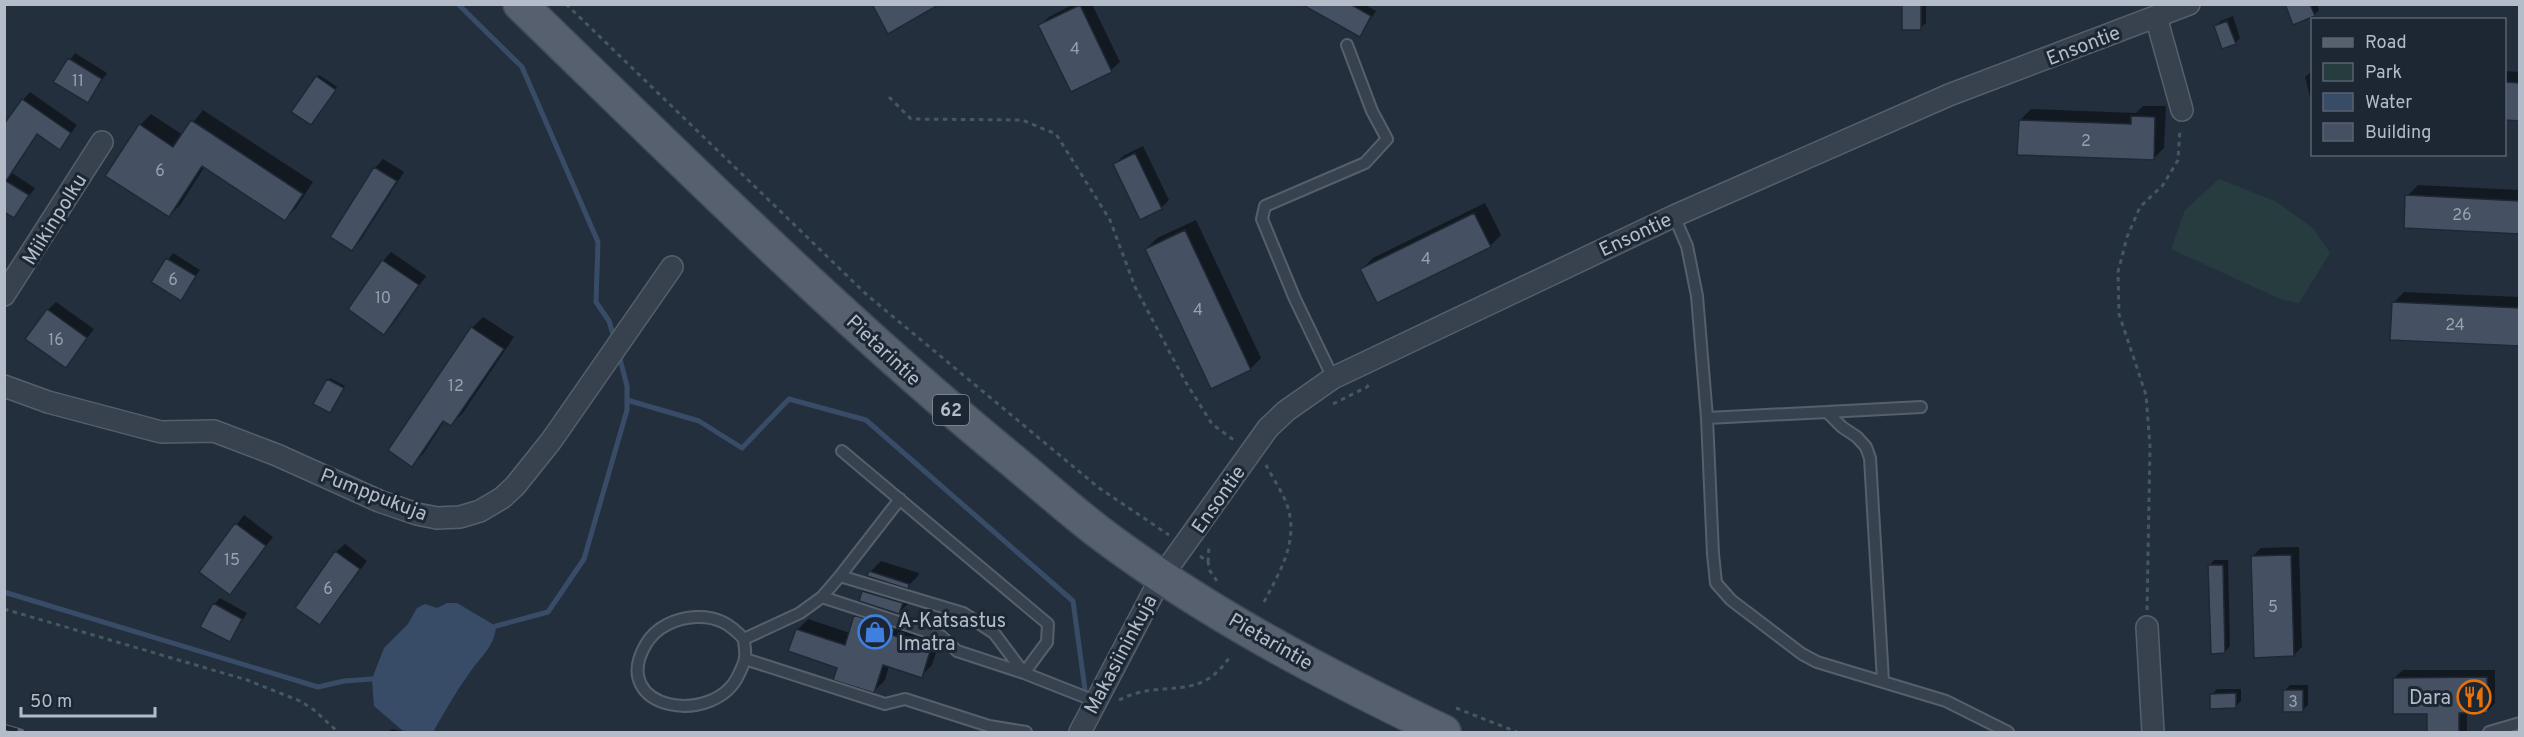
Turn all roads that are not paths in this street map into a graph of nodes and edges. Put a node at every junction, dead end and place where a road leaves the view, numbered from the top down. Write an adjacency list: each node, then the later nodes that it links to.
1 (520, 4): 18 (main road, Pietarintie / 62)
2 (2189, 4): 3 (street, Ensontie)
3 (2156, 17): 5 (street); 7 (street, Ensontie)
4 (1347, 45): 10 (lane)
5 (2182, 110)
6 (102, 142): 9 (street, Miikinpolku)
7 (1674, 216): 10 (street, Ensontie); 14 (lane)
8 (672, 267): 11 (street, Pumppukuja)
9 (4, 295)
10 (1334, 378): 18 (street, Ensontie)
11 (4, 387)
12 (1920, 407): 13 (lane)
13 (1827, 412): 14 (lane); 24 (lane)
14 (1707, 418): 24 (lane)
15 (842, 451): 16 (lane)
16 (900, 499): 17 (lane); 23 (lane)
17 (840, 576): 19 (lane); 23 (lane)
18 (1162, 576): 25 (street, Makasiininkuja); 26 (main road, Pietarintie / 62)
19 (822, 597): 21 (lane); 23 (lane)
20 (2147, 627): 31 (street)
21 (744, 639): 22 (lane); 22 (lane)
22 (746, 659): 28 (lane)
23 (1024, 673): 25 (lane)
24 (1883, 681): 30 (lane)
25 (1105, 702): 29 (street, Makasiininkuja)
26 (1450, 720)
27 (2520, 723): 32 (lane)
28 (1026, 732)
29 (1080, 732)
30 (2008, 732)
31 (2153, 732)
32 (2489, 732)

